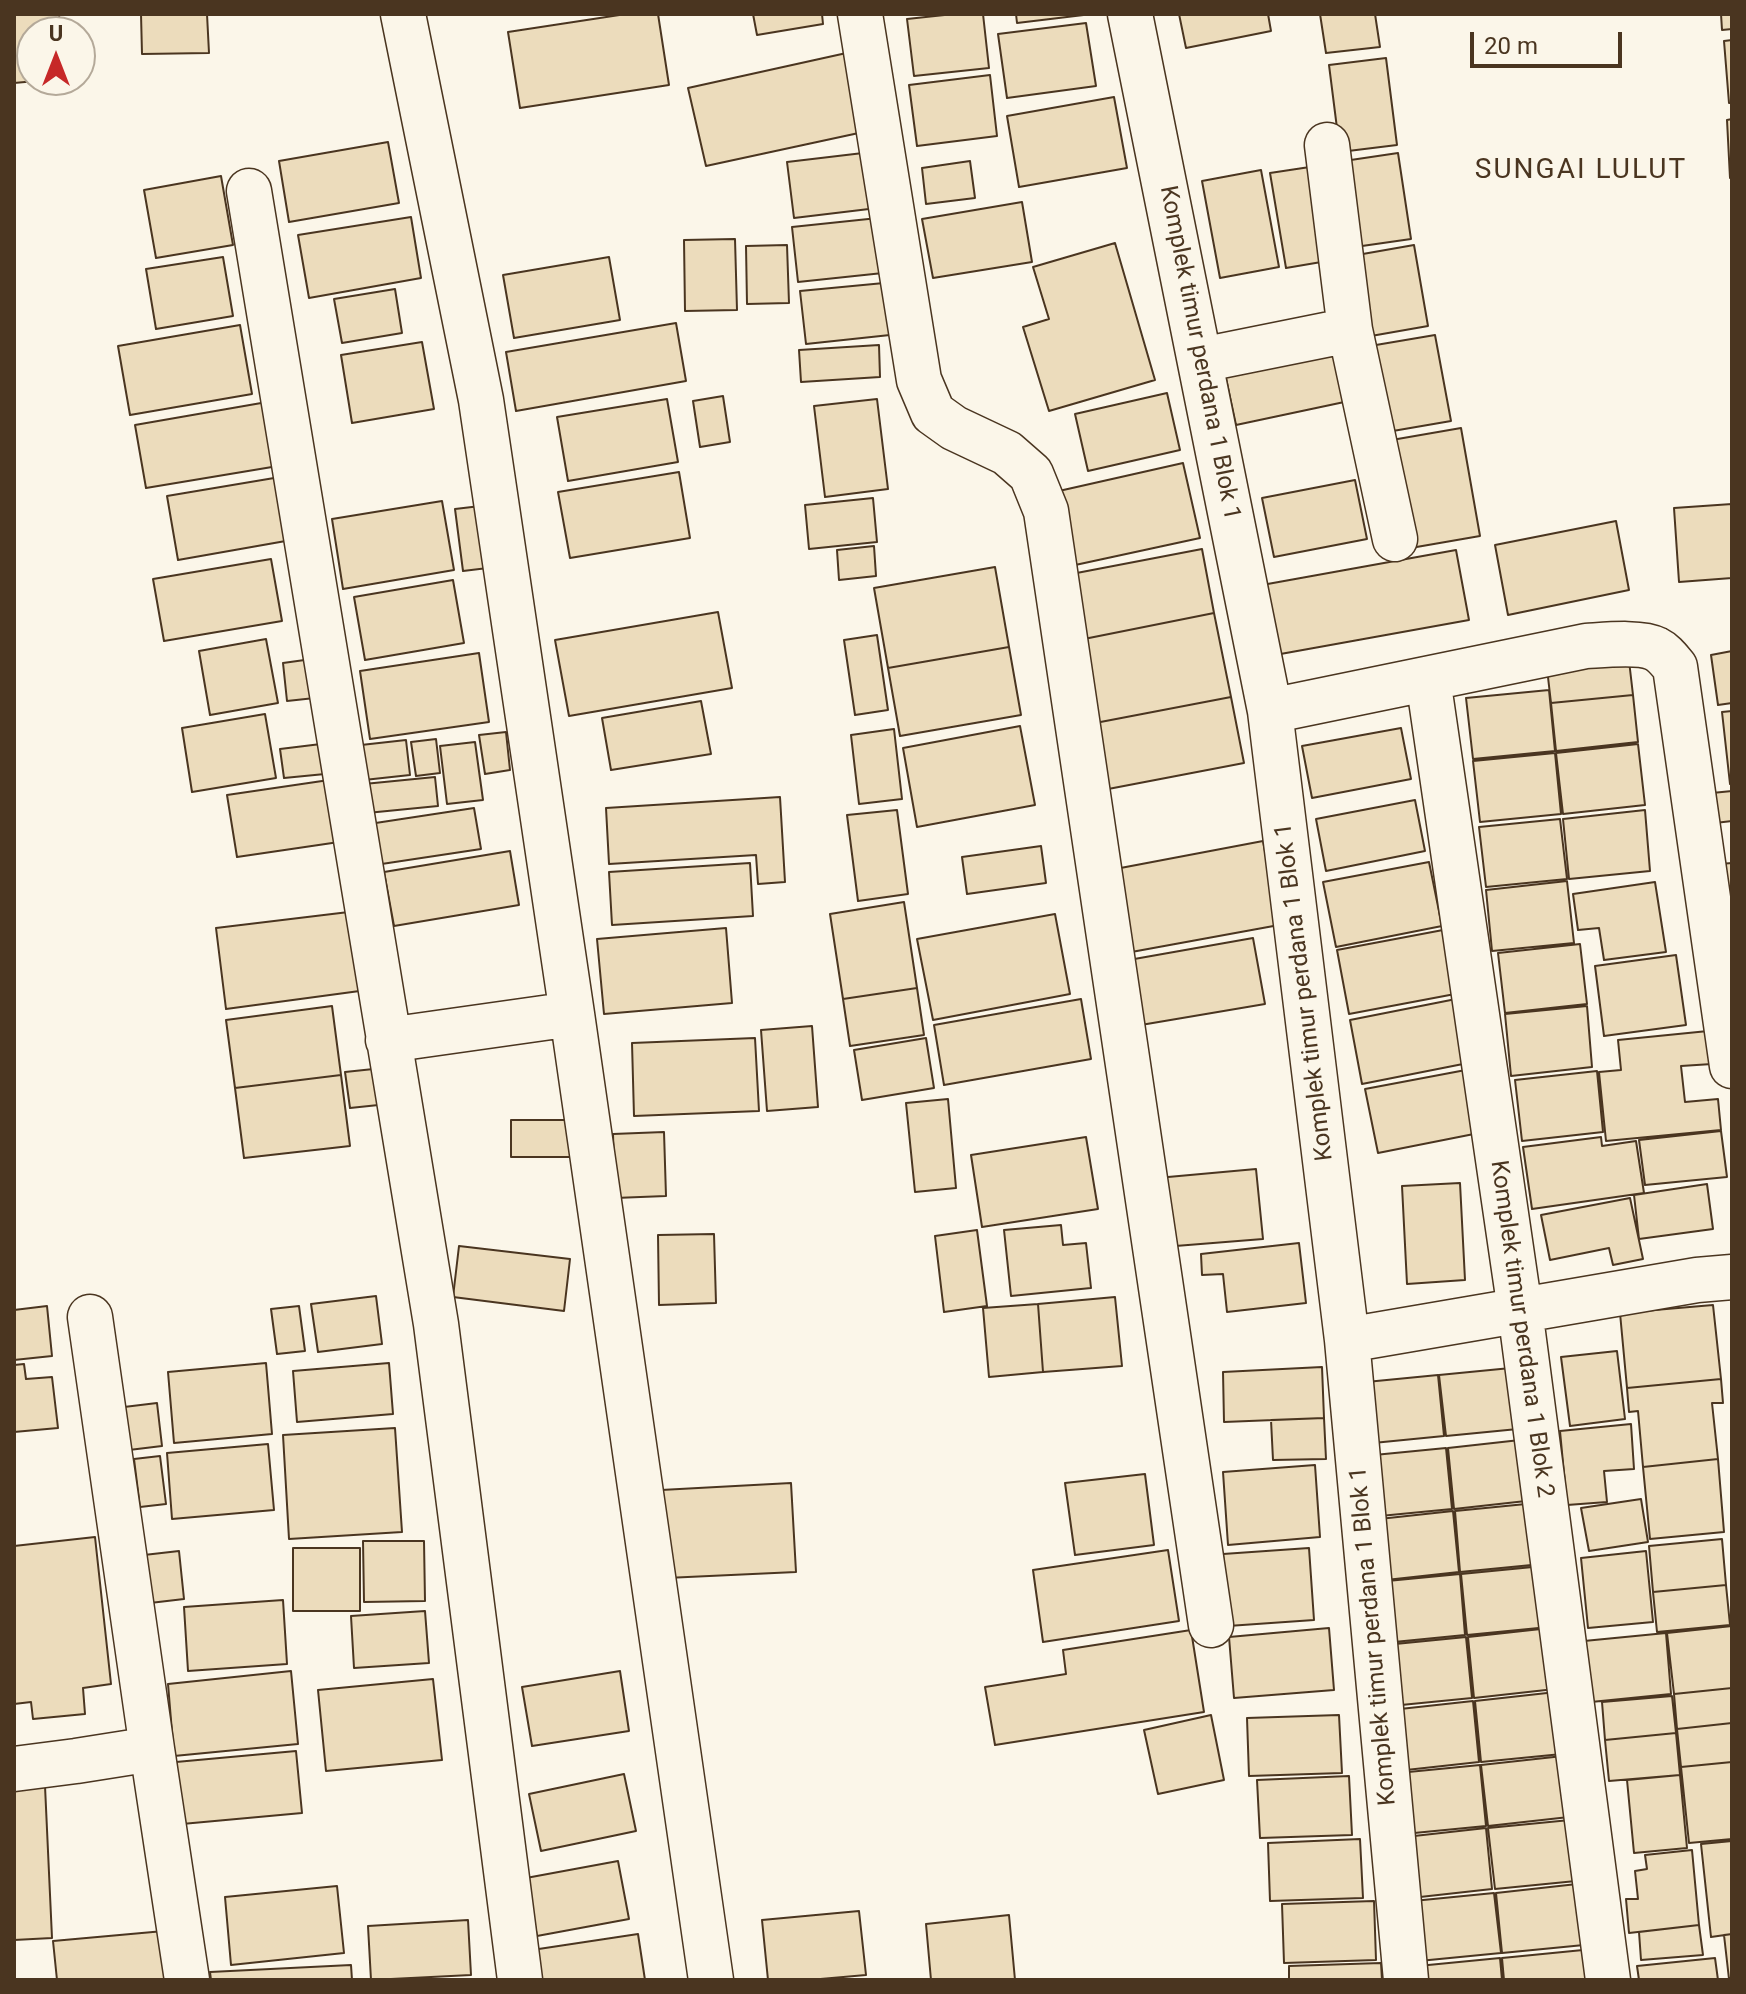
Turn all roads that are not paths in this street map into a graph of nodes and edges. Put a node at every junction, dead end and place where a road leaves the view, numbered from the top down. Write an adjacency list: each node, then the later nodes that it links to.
1 (403, 14): 11 (street)
2 (860, 14): 18 (street)
3 (1130, 14): 7 (street, Komplek timur perdana 1 Blok 1)
4 (1327, 145): 6 (street)
5 (249, 191): 12 (street)
6 (1350, 330): 7 (street); 8 (street)
7 (1201, 360): 10 (street, Komplek timur perdana 1 Blok 1)
8 (1395, 539)
9 (1428, 679): 10 (street); 13 (street); 15 (street, Komplek timur perdana 1 Blok 2)
10 (1270, 711): 17 (street, Komplek timur perdana 1 Blok 1)
11 (572, 1014): 12 (street); 23 (street)
12 (388, 1040): 22 (street)
13 (1732, 1066)
14 (1732, 1277): 15 (street)
15 (1520, 1310): 17 (street); 25 (street, Komplek timur perdana 1 Blok 2)
16 (90, 1317): 19 (street)
17 (1347, 1340): 24 (street, Komplek timur perdana 1 Blok 1)
18 (1211, 1625)
19 (152, 1749): 20 (street); 21 (street)
20 (14, 1769)
21 (187, 1980)
22 (520, 1980)
23 (711, 1980)
24 (1406, 1980)
25 (1608, 1980)

